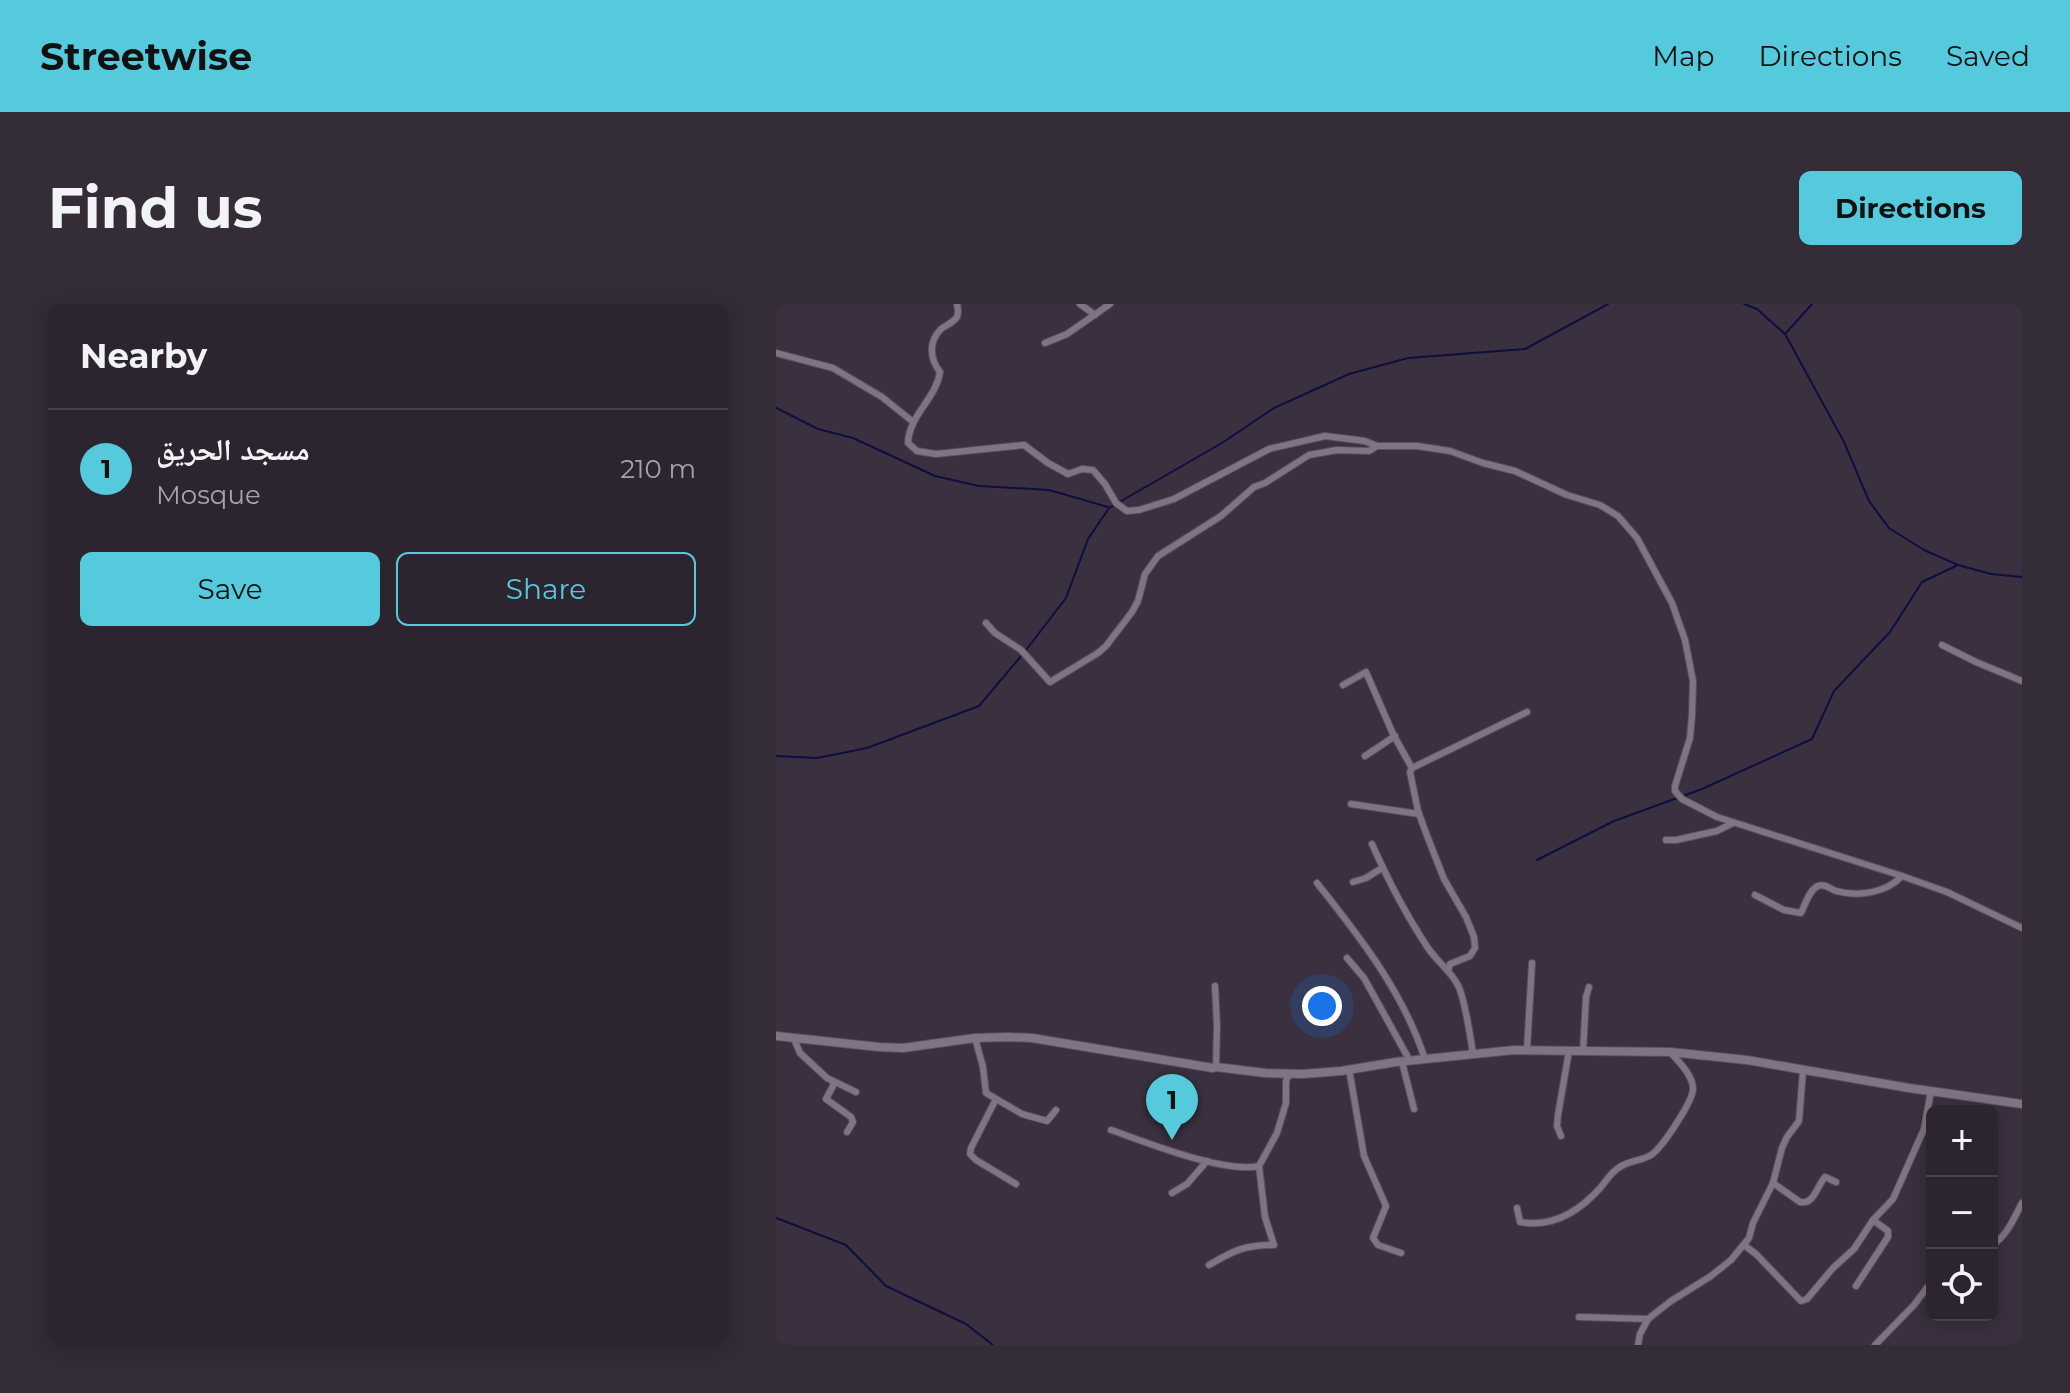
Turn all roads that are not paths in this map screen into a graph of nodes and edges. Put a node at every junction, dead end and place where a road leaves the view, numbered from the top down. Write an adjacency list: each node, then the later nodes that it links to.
1 (957, 304): 7 (street)
2 (1080, 304): 4 (street)
3 (1110, 304): 4 (street)
4 (1095, 315): 5 (street)
5 (1045, 343)
6 (776, 353): 7 (street)
7 (912, 421): 8 (street)
8 (1377, 446): 9 (street); 19 (street)
9 (986, 623)
10 (1942, 645): 11 (street)
11 (2022, 681)
12 (1343, 685): 14 (street)
13 (1527, 712): 16 (street)
14 (1395, 736): 15 (street); 16 (street)
15 (1365, 756)
16 (1412, 768): 18 (street)
17 (1351, 804): 18 (street)
18 (1419, 814): 30 (street)
19 (1733, 823): 20 (street); 23 (street)
20 (1666, 840)
21 (1372, 844): 22 (street)
22 (1382, 868): 24 (street); 30 (street)
23 (1902, 876): 26 (street); 27 (street)
24 (1353, 882)
25 (1317, 883): 41 (street)
26 (1755, 895)
27 (2022, 928)
28 (1347, 958): 42 (street)
29 (1532, 963): 36 (street)
30 (1448, 971): 40 (street)
31 (1215, 986): 43 (street)
32 (1589, 987): 38 (street)
33 (776, 1036): 35 (street)
34 (975, 1038): 35 (street); 43 (street); 50 (street)
35 (794, 1039): 47 (street)
36 (1527, 1050): 37 (street); 40 (street)
37 (1569, 1051): 38 (street); 56 (street)
38 (1583, 1052): 39 (street)
39 (1670, 1052): 45 (street); 64 (street)
40 (1473, 1054): 41 (street)
41 (1425, 1059): 42 (street)
42 (1406, 1062): 44 (street); 52 (street)
43 (1216, 1067): 46 (street)
44 (1349, 1069): 46 (street); 68 (street)
45 (1803, 1070): 48 (street); 60 (street)
46 (1289, 1074): 58 (street)
47 (833, 1082): 49 (street); 55 (street)
48 (1931, 1091): 51 (street); 65 (street)
49 (856, 1092)
50 (996, 1099): 53 (street); 61 (street)
51 (2022, 1104)
52 (1414, 1109)
53 (1056, 1110)
54 (1111, 1130): 57 (street)
55 (847, 1132)
56 (1561, 1136)
57 (1207, 1161): 58 (street); 62 (street)
58 (1259, 1166): 69 (street)
59 (1836, 1182): 60 (street)
60 (1773, 1183): 67 (street)
61 (1016, 1184)
62 (1172, 1193)
63 (2022, 1203): 66 (street)
64 (1517, 1208)
65 (1873, 1220): 67 (street); 70 (street)
66 (1998, 1241)
67 (1744, 1245): 73 (street)
68 (1401, 1253)
69 (1209, 1265)
70 (1856, 1286)
71 (1926, 1289): 75 (street)
72 (1579, 1317): 73 (street)
73 (1648, 1319): 74 (street)
74 (1640, 1345)
75 (1875, 1345)

